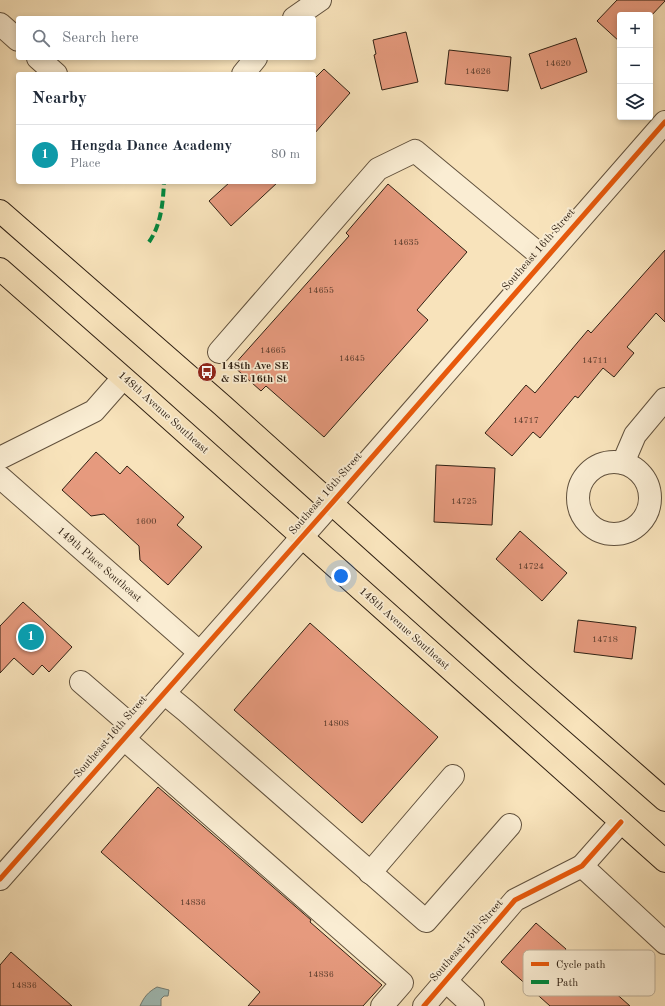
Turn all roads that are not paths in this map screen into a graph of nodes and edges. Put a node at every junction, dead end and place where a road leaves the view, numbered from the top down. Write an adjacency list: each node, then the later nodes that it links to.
1 (320, 0): 2 (street)
2 (297, 16)
3 (0, 24): 4 (street)
4 (16, 38)
5 (40, 60): 7 (street)
6 (254, 60): 8 (street)
7 (54, 72)
8 (244, 72)
9 (665, 122): 11 (street, Southeast 16th Street)
10 (2, 215): 19 (main road)
11 (545, 259): 13 (street); 19 (street, Southeast 16th Street)
12 (0, 269): 14 (main road, 148th Avenue Southeast)
13 (219, 352)
14 (123, 378): 16 (street); 20 (main road, 148th Avenue Southeast)
15 (665, 398): 17 (street)
16 (0, 458)
17 (623, 463)
18 (0, 477): 21 (street, 149th Place Southeast)
19 (332, 503): 20 (street, Southeast 16th Street); 26 (main road)
20 (302, 537): 21 (street, Southeast 16th Street); 27 (main road, 148th Avenue Southeast)
21 (199, 652): 23 (street, Southeast 16th Street)
22 (81, 682): 24 (street)
23 (164, 693): 24 (street, Southeast 16th Street); 31 (street)
24 (128, 733): 32 (street, Southeast 16th Street); 35 (street)
25 (453, 776): 31 (street)
26 (665, 800)
27 (621, 822): 29 (main road, 148th Avenue Southeast); 30 (street, Southeast 15th Street)
28 (510, 825): 31 (street)
29 (665, 860)
30 (582, 866): 33 (street); 34 (street, Southeast 15th Street)
31 (370, 873)
32 (0, 879)
33 (665, 943)
34 (446, 982): 36 (street, Southeast 15th Street); 37 (street)
35 (382, 1006)
36 (424, 1006)
37 (473, 1006)

